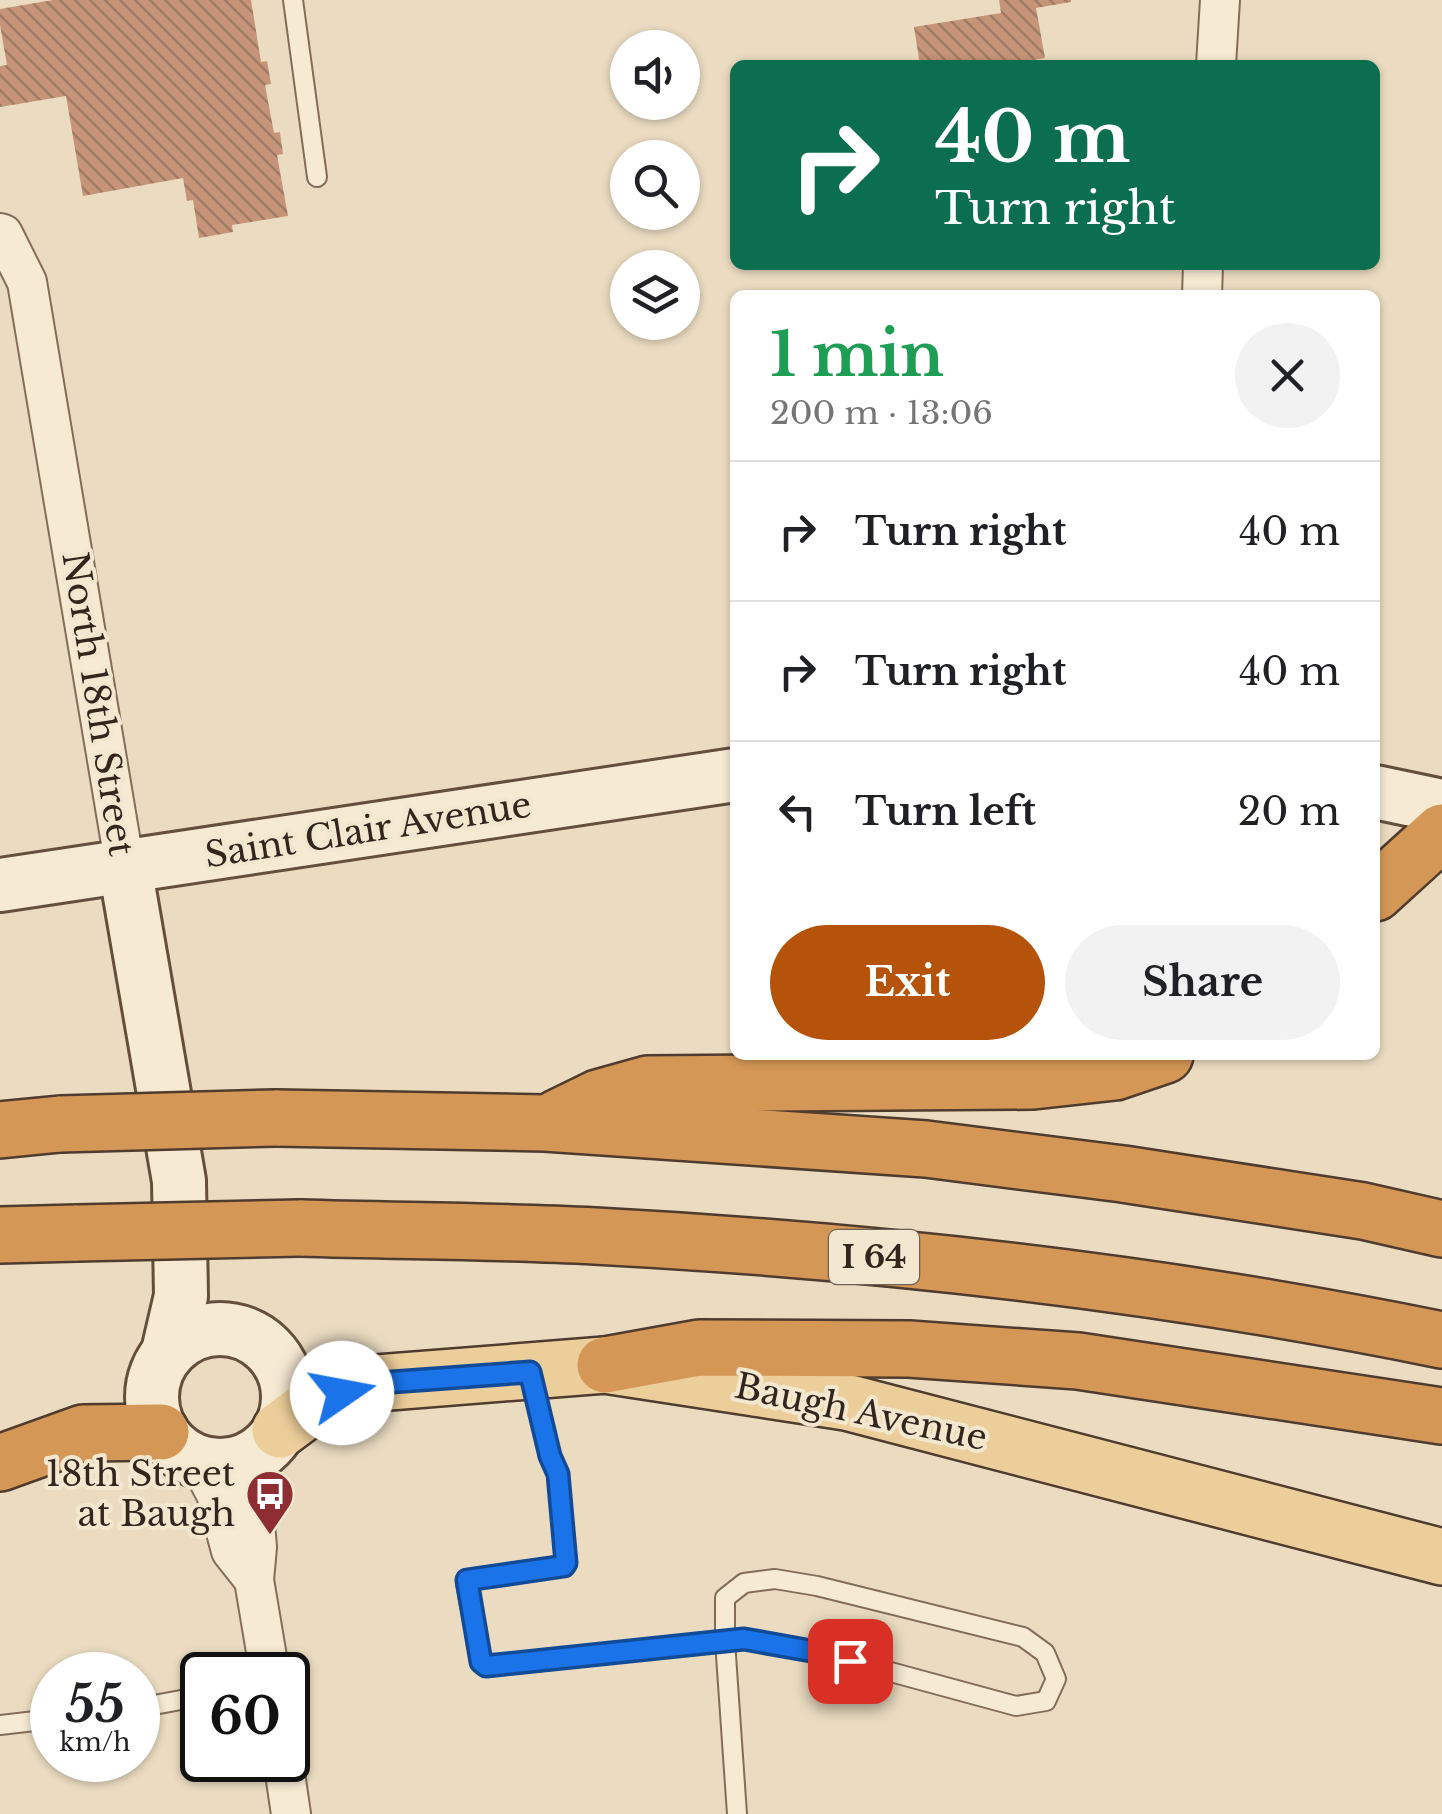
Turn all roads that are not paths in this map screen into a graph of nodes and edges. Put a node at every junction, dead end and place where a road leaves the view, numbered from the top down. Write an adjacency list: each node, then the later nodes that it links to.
1 (294, 0): 4 (lane)
2 (1220, 0): 3 (street)
3 (1216, 60)
4 (317, 178)
5 (0, 233): 10 (street, North 18th Street)
6 (730, 776): 10 (main road, Saint Clair Avenue)
7 (1380, 793): 8 (main road)
8 (1442, 806)
9 (1442, 832): 12 (highway)
10 (125, 867): 11 (main road, Saint Clair Avenue); 16 (main road, North 18th Street)
11 (0, 885)
12 (1380, 888)
13 (1150, 1060): 14 (highway)
14 (545, 1123): 15 (highway, bridge); 17 (highway)
15 (0, 1130)
16 (179, 1181): 19 (main road, North 18th Street); 21 (main road, North 18th Street)
17 (1442, 1229)
18 (0, 1234): 20 (highway, I 64, bridge)
19 (253, 1336): 21 (main road); 25 (main road)
20 (1442, 1340)
21 (168, 1352): 26 (main road)
22 (605, 1365): 23 (main road, Baugh Avenue); 24 (highway); 28 (main road, Baugh Avenue)
23 (530, 1372): 25 (main road, Baugh Avenue); 30 (lane)
24 (1442, 1416)
25 (268, 1442): 26 (main road); 29 (street)
26 (180, 1447): 27 (highway); 29 (street)
27 (0, 1463)
28 (1442, 1557)
29 (254, 1580): 31 (street)
30 (726, 1642): 30 (lane); 36 (lane)
31 (266, 1652)
32 (30, 1722): 33 (lane)
33 (0, 1725)
34 (285, 1782): 35 (street)
35 (290, 1814)
36 (737, 1814)

